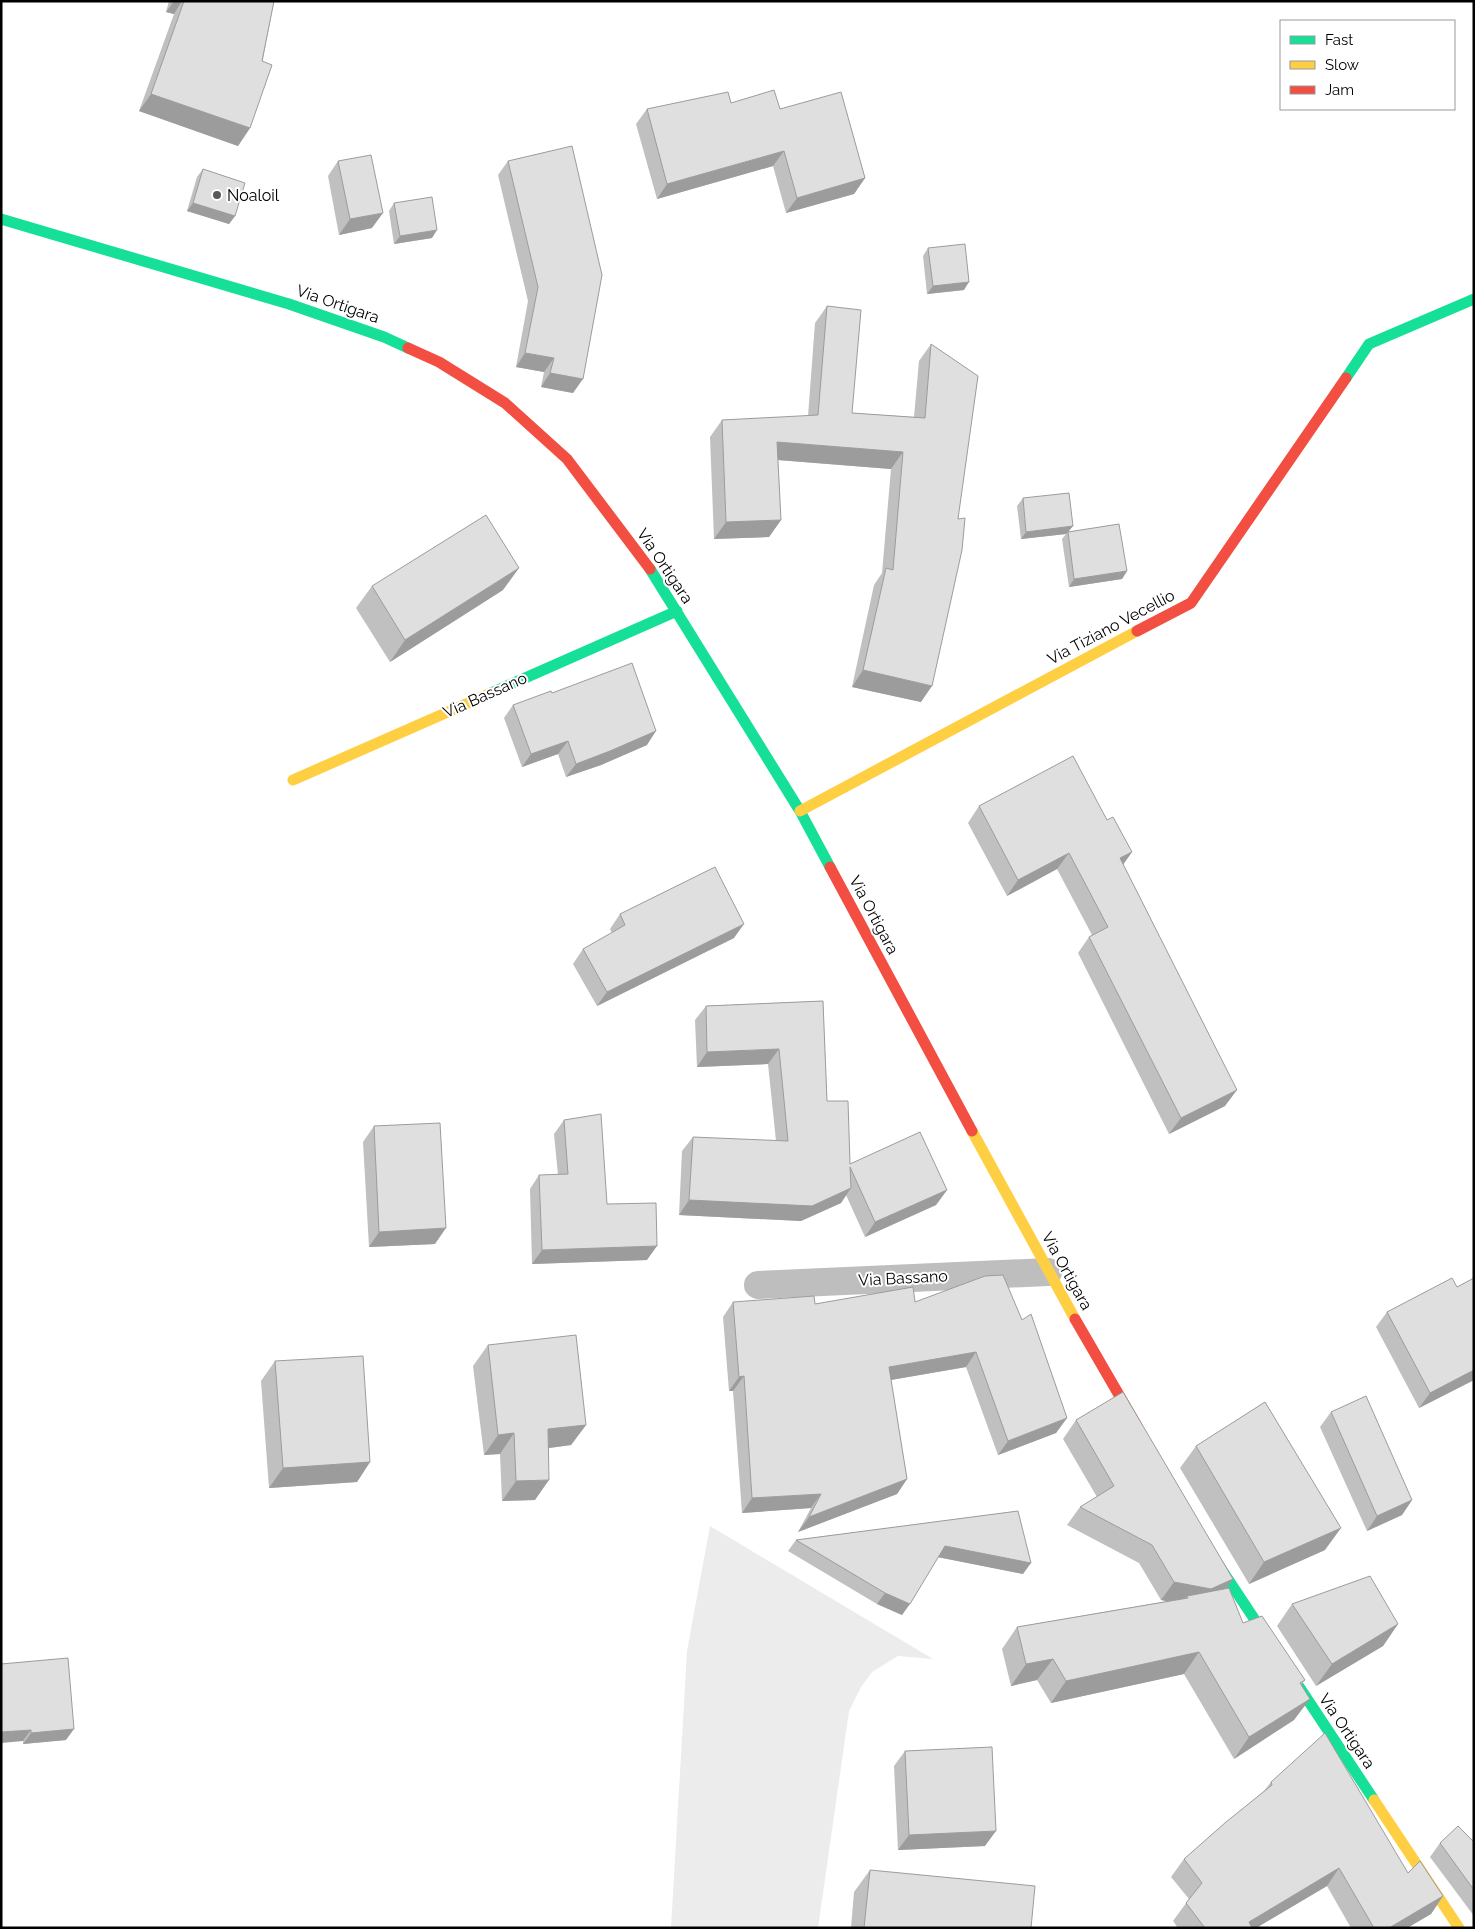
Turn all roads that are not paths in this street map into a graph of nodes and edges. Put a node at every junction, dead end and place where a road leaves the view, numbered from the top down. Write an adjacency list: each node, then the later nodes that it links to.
1 (1, 219): 3 (street, Via Ortigara)
2 (1474, 299): 5 (street, Via Tiziano Vecellio)
3 (677, 611): 4 (street, Via Bassano); 5 (street, Via Ortigara)
4 (293, 780)
5 (800, 811): 6 (street, Via Ortigara)
6 (1048, 1272): 7 (street, Via Bassano); 8 (street, Via Ortigara)
7 (758, 1285)
8 (1142, 1434)
9 (1206, 1544): 10 (street, Via Ortigara)
10 (1460, 1928)

